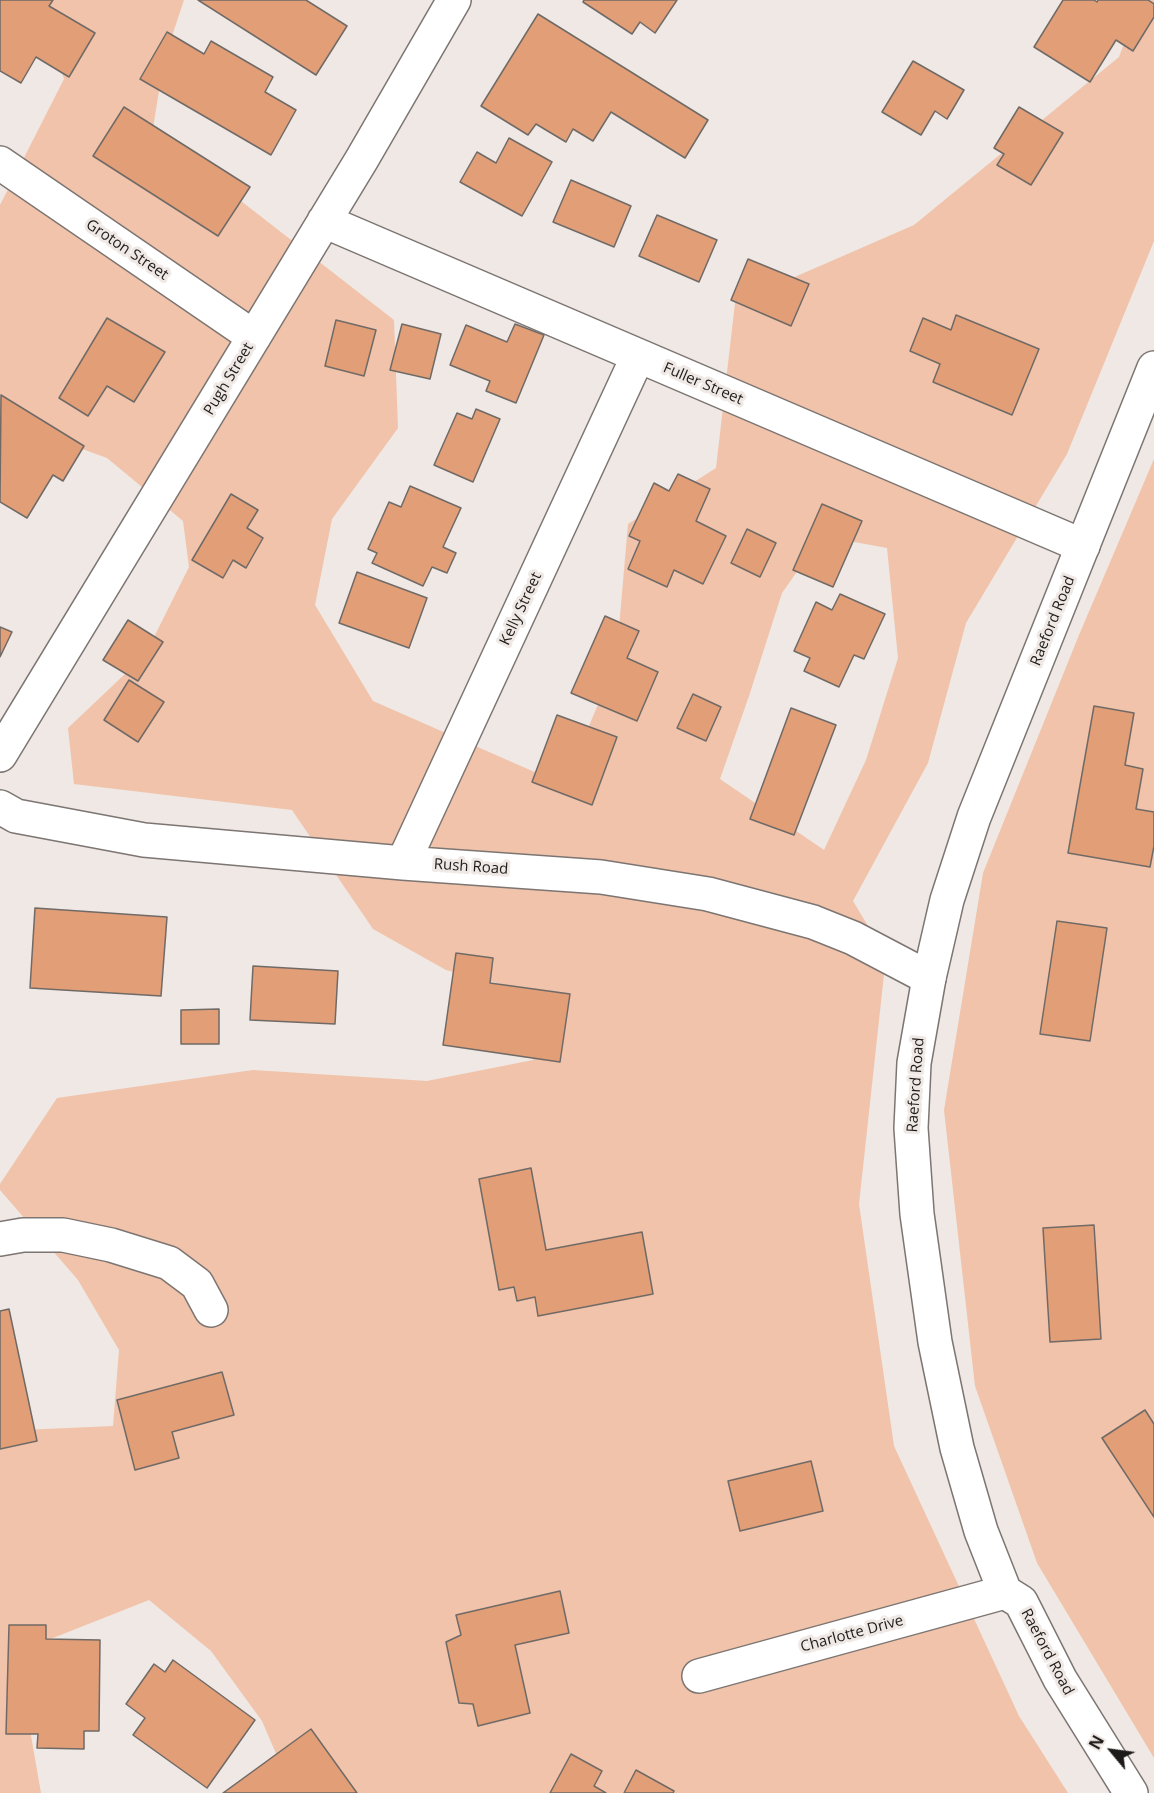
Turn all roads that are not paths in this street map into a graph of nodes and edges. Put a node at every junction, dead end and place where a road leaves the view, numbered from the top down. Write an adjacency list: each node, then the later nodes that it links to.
1 (454, 0): 3 (street, Pugh Street)
2 (0, 163): 4 (street, Groton Street)
3 (324, 221): 4 (street, Pugh Street); 5 (street, Fuller Street)
4 (255, 337): 8 (street, Pugh Street)
5 (638, 356): 7 (street, Fuller Street); 10 (street, Kelly Street)
6 (1154, 368): 7 (street, Raeford Road)
7 (1083, 546): 11 (street, Raeford Road)
8 (0, 755)
9 (0, 807): 10 (street, Rush Road)
10 (403, 863): 11 (street, Rush Road)
11 (928, 978): 14 (street, Raeford Road)
12 (0, 1239): 13 (street)
13 (211, 1310)
14 (1005, 1592): 15 (street, Charlotte Drive); 16 (street, Raeford Road)
15 (699, 1676)
16 (1131, 1793)

